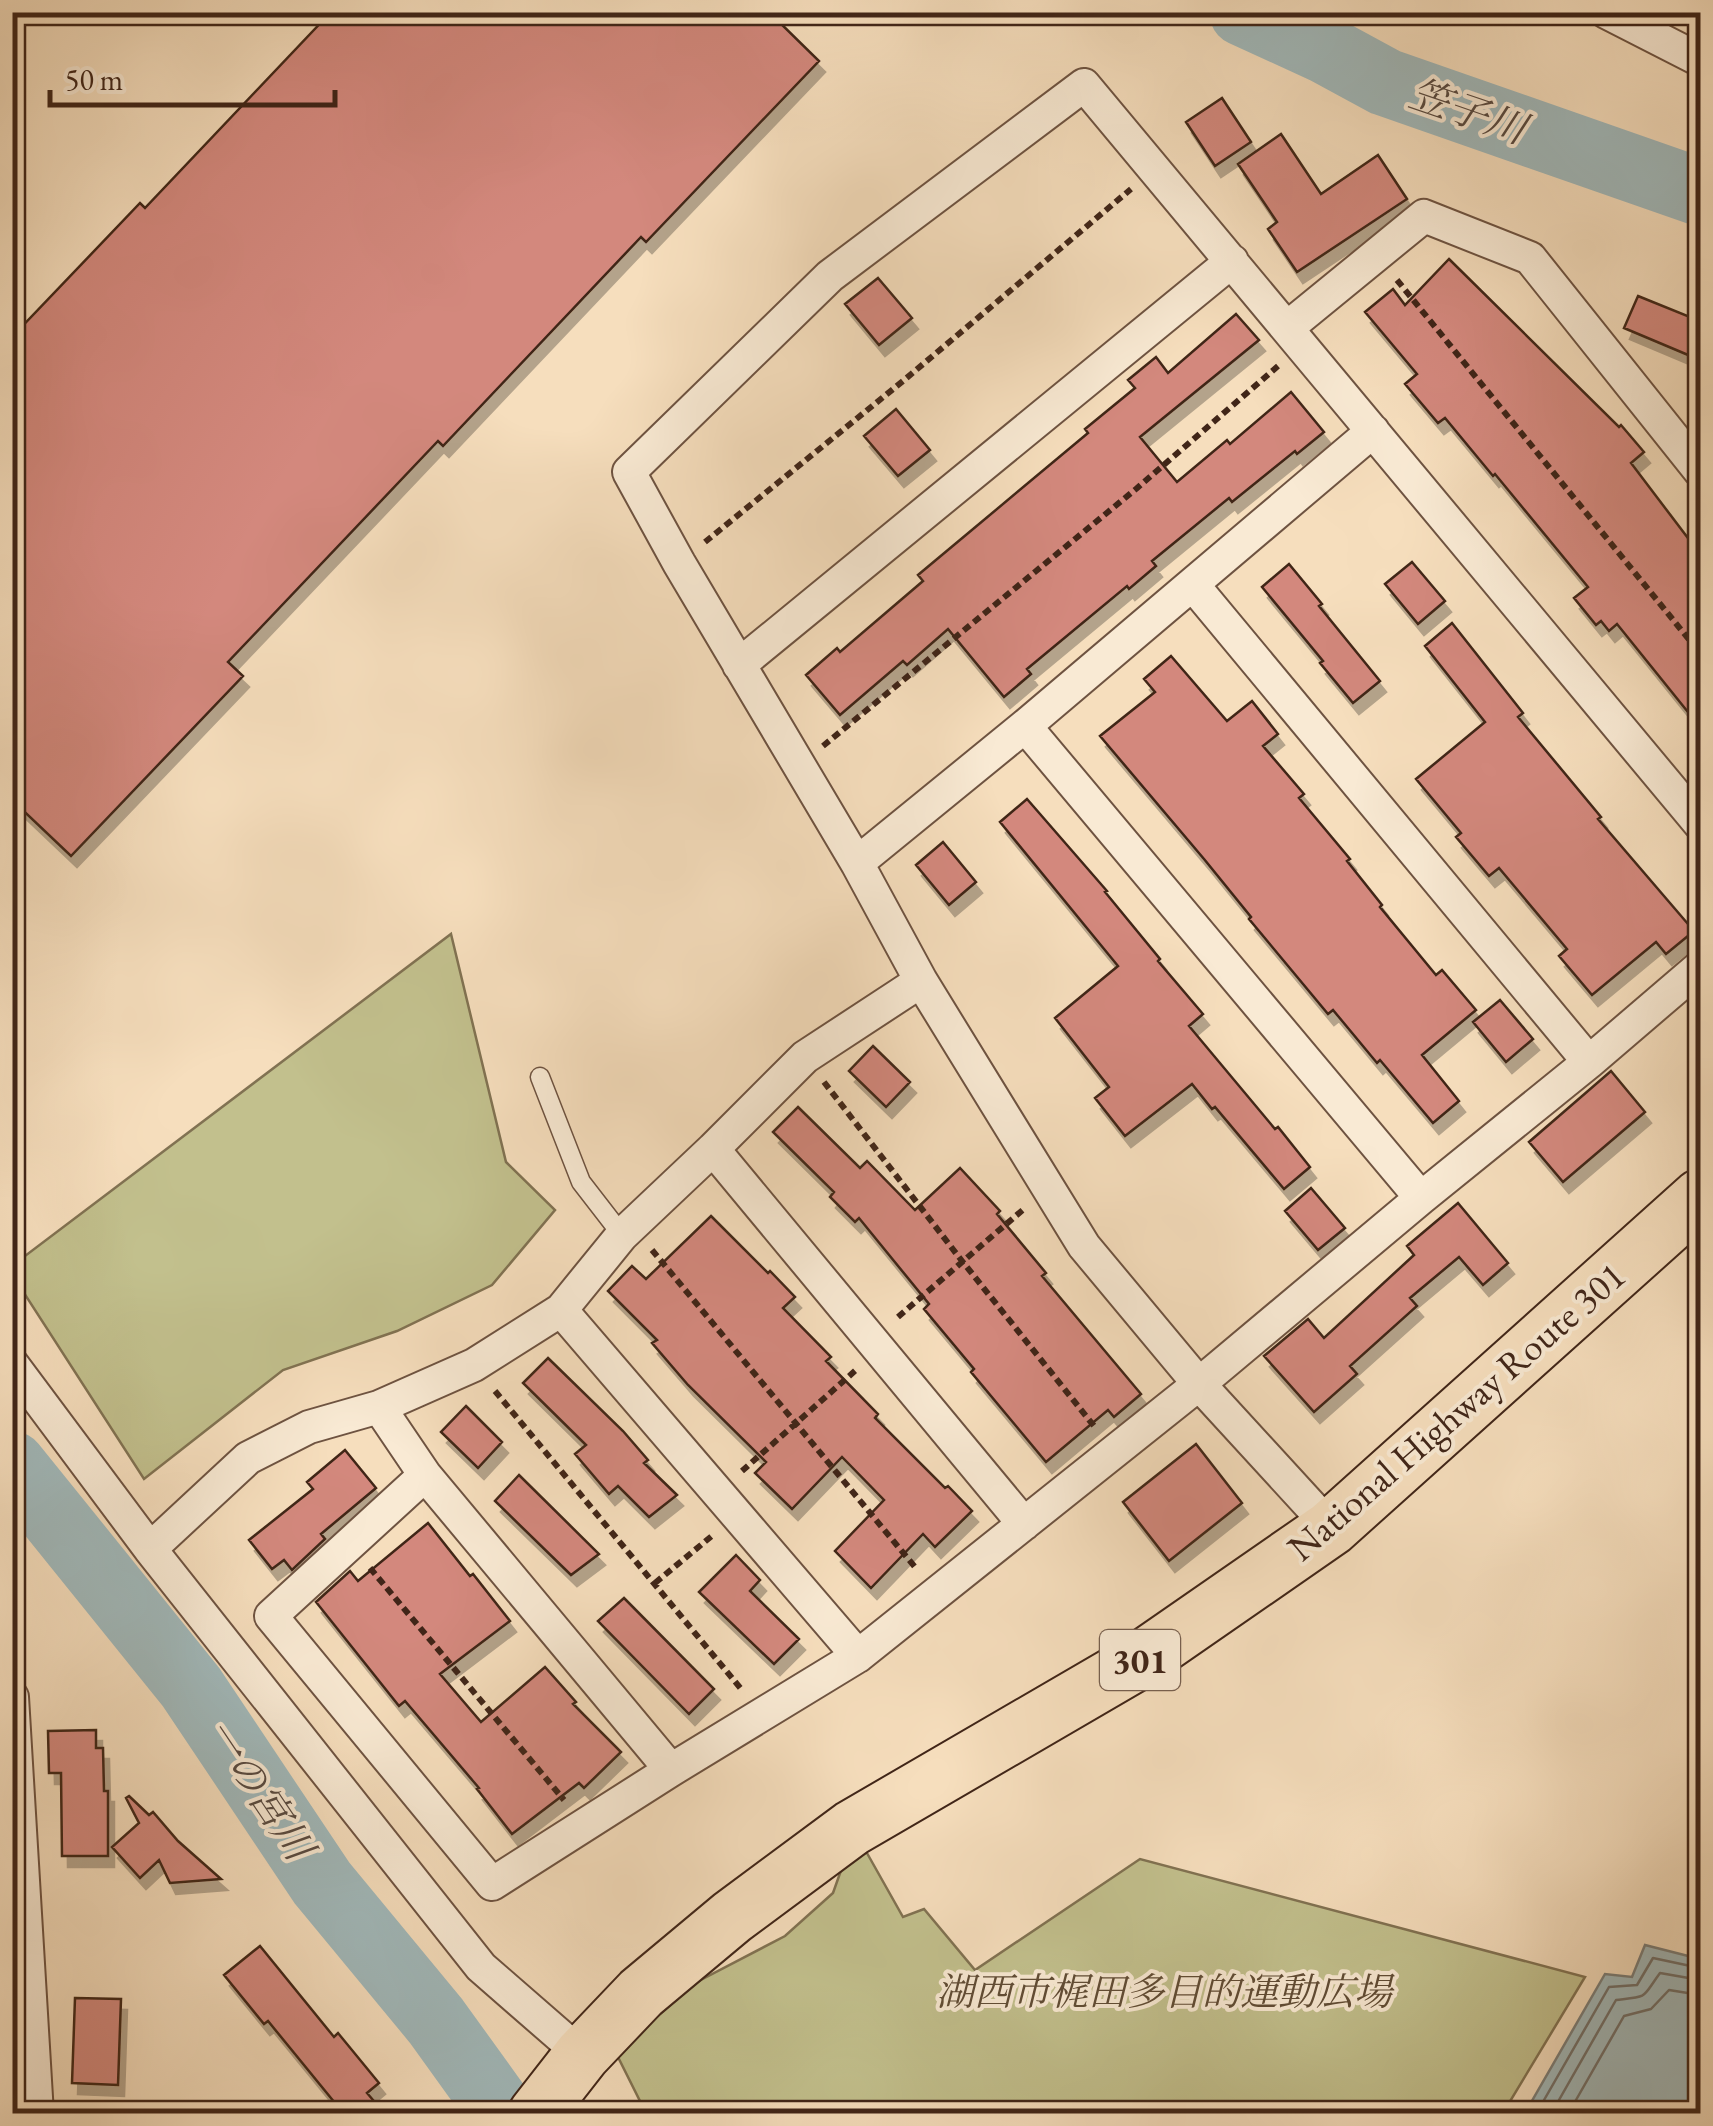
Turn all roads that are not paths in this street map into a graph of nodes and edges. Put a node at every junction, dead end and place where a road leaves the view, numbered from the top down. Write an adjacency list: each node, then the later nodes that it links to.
1 (1606, 12): 2 (street)
2 (1700, 60)
3 (1232, 261): 4 (street); 8 (street); 8 (street)
4 (1294, 336): 5 (street); 6 (street)
5 (1373, 430): 7 (street); 10 (street)
6 (1700, 471)
7 (1193, 585): 9 (street); 14 (street)
8 (738, 664): 11 (street)
9 (1025, 726): 11 (street); 18 (street)
10 (1697, 812)
11 (857, 863): 13 (street)
12 (1700, 968): 14 (street)
13 (921, 981): 16 (street); 22 (street)
14 (1590, 1062): 18 (street)
15 (540, 1077): 19 (lane)
16 (713, 1149): 19 (street); 25 (street)
17 (1700, 1197): 26 (highway, National Highway Route 301 / 301)
18 (1420, 1198): 22 (street)
19 (627, 1231): 20 (street)
20 (561, 1310): 23 (street); 28 (street)
21 (12, 1364): 27 (street)
22 (1198, 1384): 25 (street); 26 (street)
23 (378, 1406): 24 (street); 27 (street)
24 (425, 1476): 30 (street); 30 (street)
25 (1024, 1524): 28 (street)
26 (1331, 1528): 31 (highway, National Highway Route 301 / 301)
27 (150, 1548): 31 (street)
28 (858, 1656): 30 (street)
29 (12, 1697): 32 (street)
30 (671, 1770)
31 (552, 2060)
32 (38, 2114)

